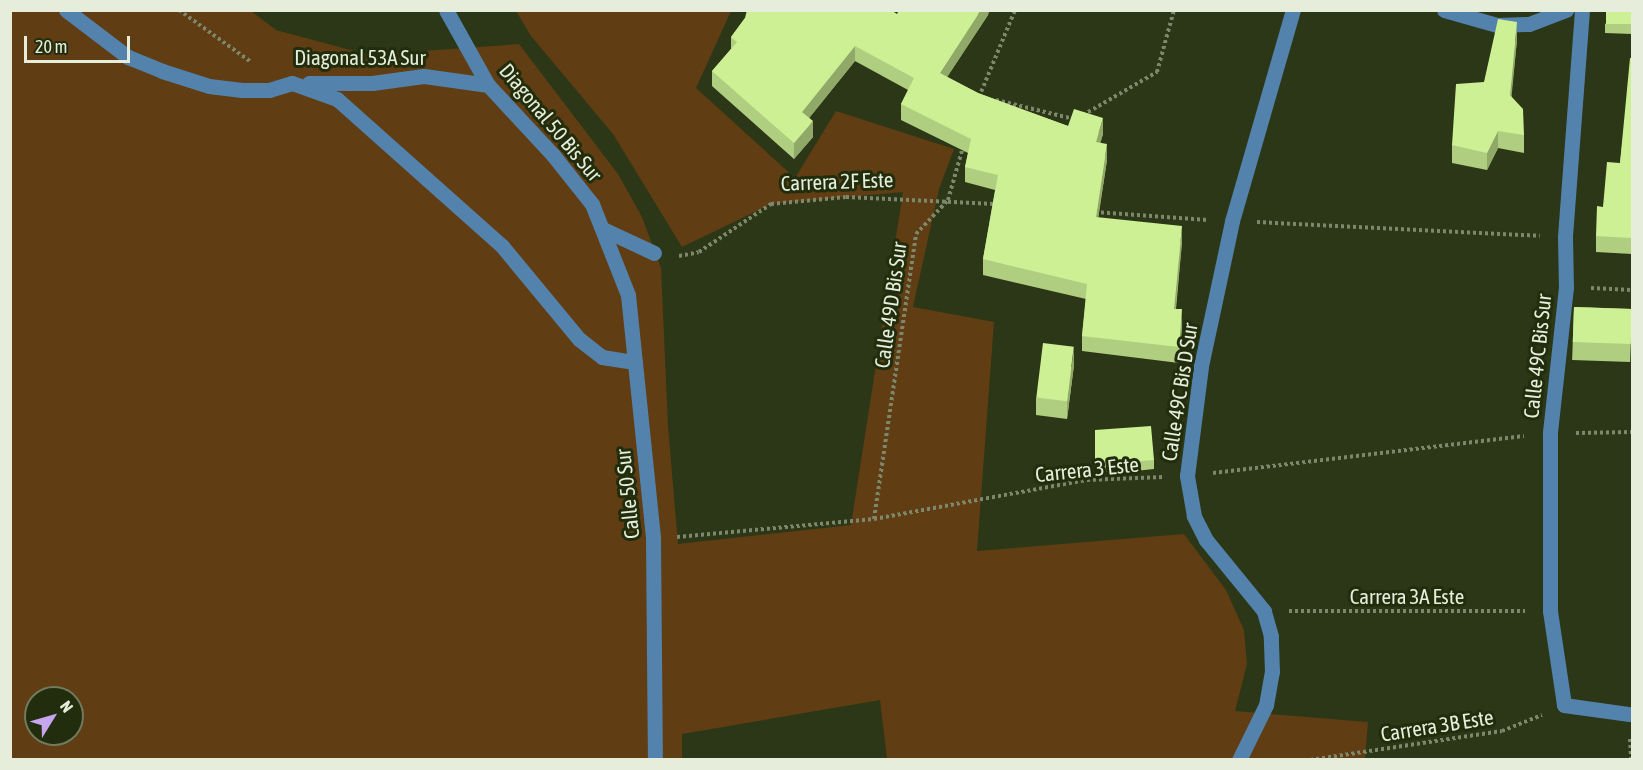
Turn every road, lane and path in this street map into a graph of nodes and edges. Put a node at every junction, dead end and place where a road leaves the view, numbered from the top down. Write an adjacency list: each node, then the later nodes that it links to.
1 (66, 10): 10 (street)
2 (179, 10): 10 (path, Diagonal 53A Sur)
3 (446, 10): 11 (street, Diagonal 50 Bis Sur)
4 (1015, 10): 12 (path)
5 (1174, 10): 12 (path)
6 (1293, 10): 23 (street, Calle 49C Bis D Sur)
7 (1444, 10): 8 (street)
8 (1566, 10)
9 (1582, 10): 18 (street, Calle 49C Bis Sur)
10 (292, 83): 11 (street, Diagonal 53A Sur); 20 (street)
11 (488, 85): 16 (street, Diagonal 50 Bis Sur)
12 (980, 96): 13 (path)
13 (976, 106)
14 (966, 137): 15 (path, Calle 49D Bis Sur)
15 (948, 200): 17 (path, Carrera 2F Este); 24 (path, Calle 49D Bis Sur)
16 (605, 230): 17 (street); 20 (street, Calle 50 Sur)
17 (654, 253)
18 (1566, 286): 19 (path); 22 (street, Calle 49C Bis Sur)
19 (1632, 290)
20 (635, 362): 25 (street, Calle 50 Sur)
21 (1632, 432): 22 (path, Carrera 3 Este)
22 (1550, 433): 23 (path, Carrera 3 Este); 27 (street, Calle 49C Bis Sur)
23 (1187, 476): 24 (path, Carrera 3 Este); 26 (street, Calle 49C Bis D Sur)
24 (874, 519): 25 (path, Carrera 3 Este)
25 (653, 539): 30 (street, Calle 50 Sur)
26 (1264, 611): 27 (path, Carrera 3A Este); 31 (street, Calle 49C Bis D Sur)
27 (1550, 611): 28 (street, Calle 49C Bis Sur)
28 (1564, 705): 29 (street); 32 (path, Carrera 3B Este)
29 (1629, 714)
30 (655, 759)
31 (1239, 759)
32 (1310, 759)

